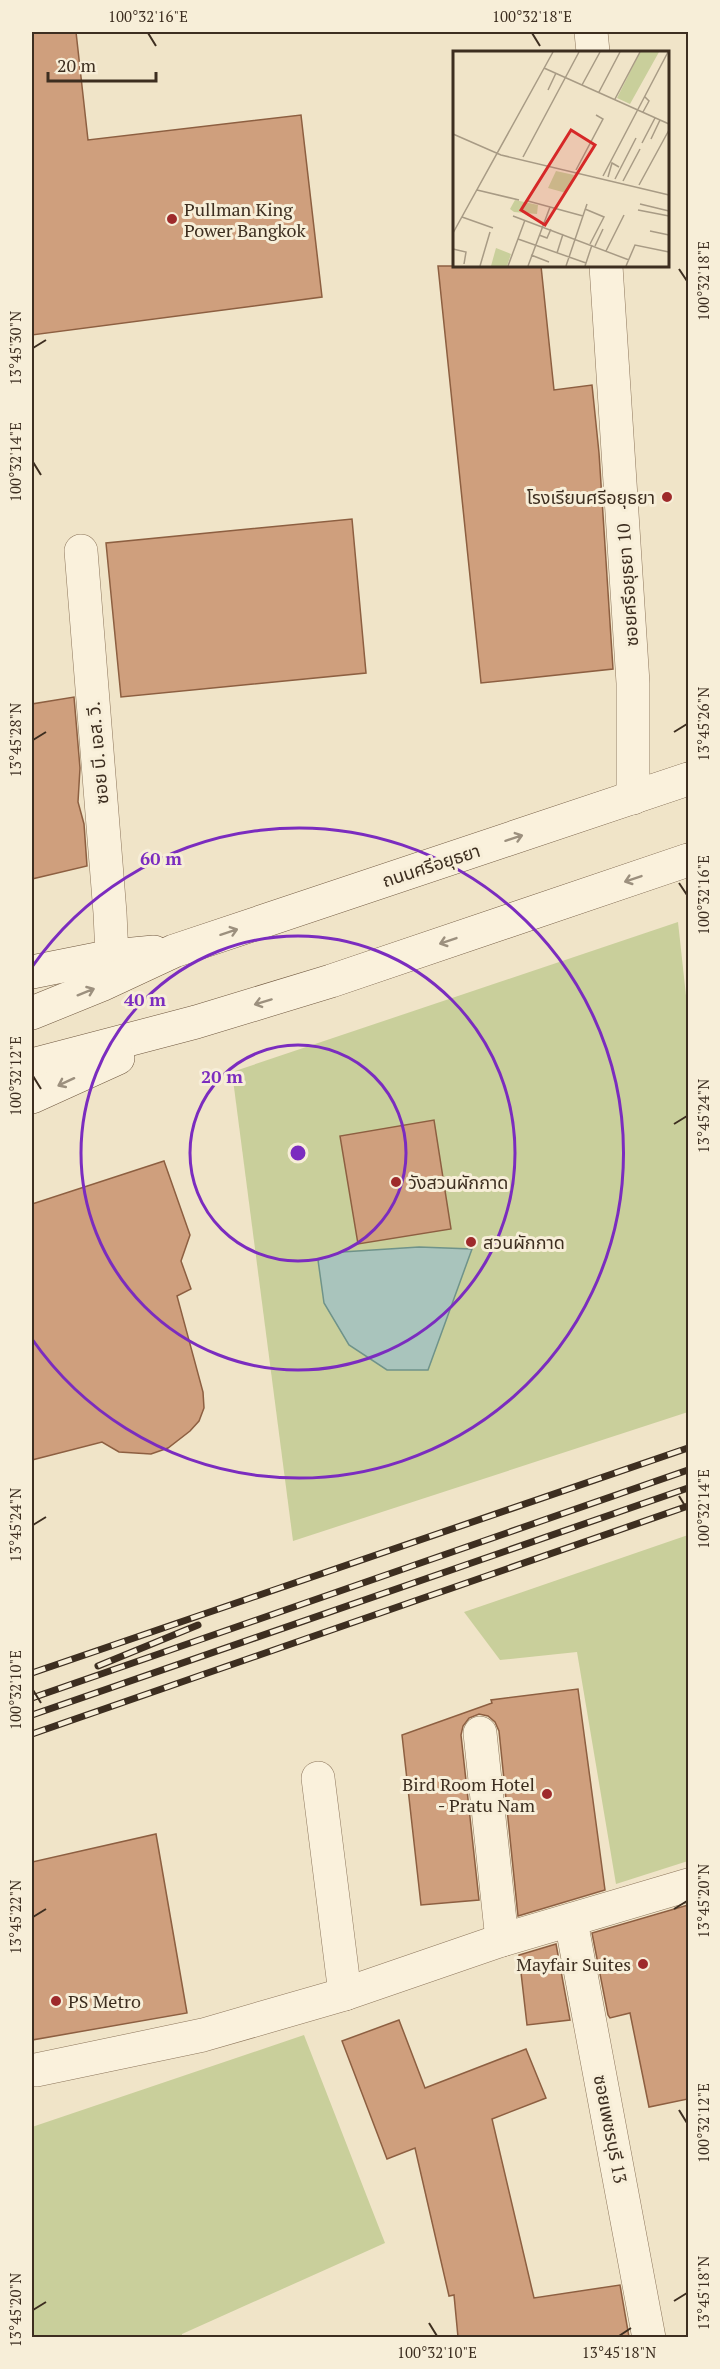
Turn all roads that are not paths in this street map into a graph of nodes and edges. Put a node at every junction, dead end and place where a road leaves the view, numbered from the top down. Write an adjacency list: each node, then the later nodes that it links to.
1 (591, 32): 2 (street)
2 (593, 51)
3 (606, 267): 6 (street, ซอยศรีอยุธยา 10)
4 (81, 551): 9 (street, ซอย บี. เอส. วี.)
5 (688, 779): 6 (street, ถนนศรีอยุธยา)
6 (633, 798): 8 (street, ถนนศรีอยุธยา, one-way to 6)
7 (688, 860): 12 (street, one-way to 12)
8 (174, 951): 9 (street, ถนนศรีอยุธยา); 11 (street, ถนนศรีอยุธยา, one-way to 8)
9 (112, 956): 10 (street, ถนนศรีอยุธยา)
10 (32, 972)
11 (32, 1013)
12 (196, 1022): 13 (street); 14 (street, one-way to 14)
13 (32, 1065)
14 (32, 1098)
15 (480, 1733): 19 (street)
16 (318, 1778): 20 (street)
17 (688, 1885): 18 (street)
18 (571, 1921): 19 (street); 22 (street, ซอยเพชรบุรี 13)
19 (502, 1940): 20 (street)
20 (345, 1994): 21 (street)
21 (36, 2070)
22 (649, 2337)

